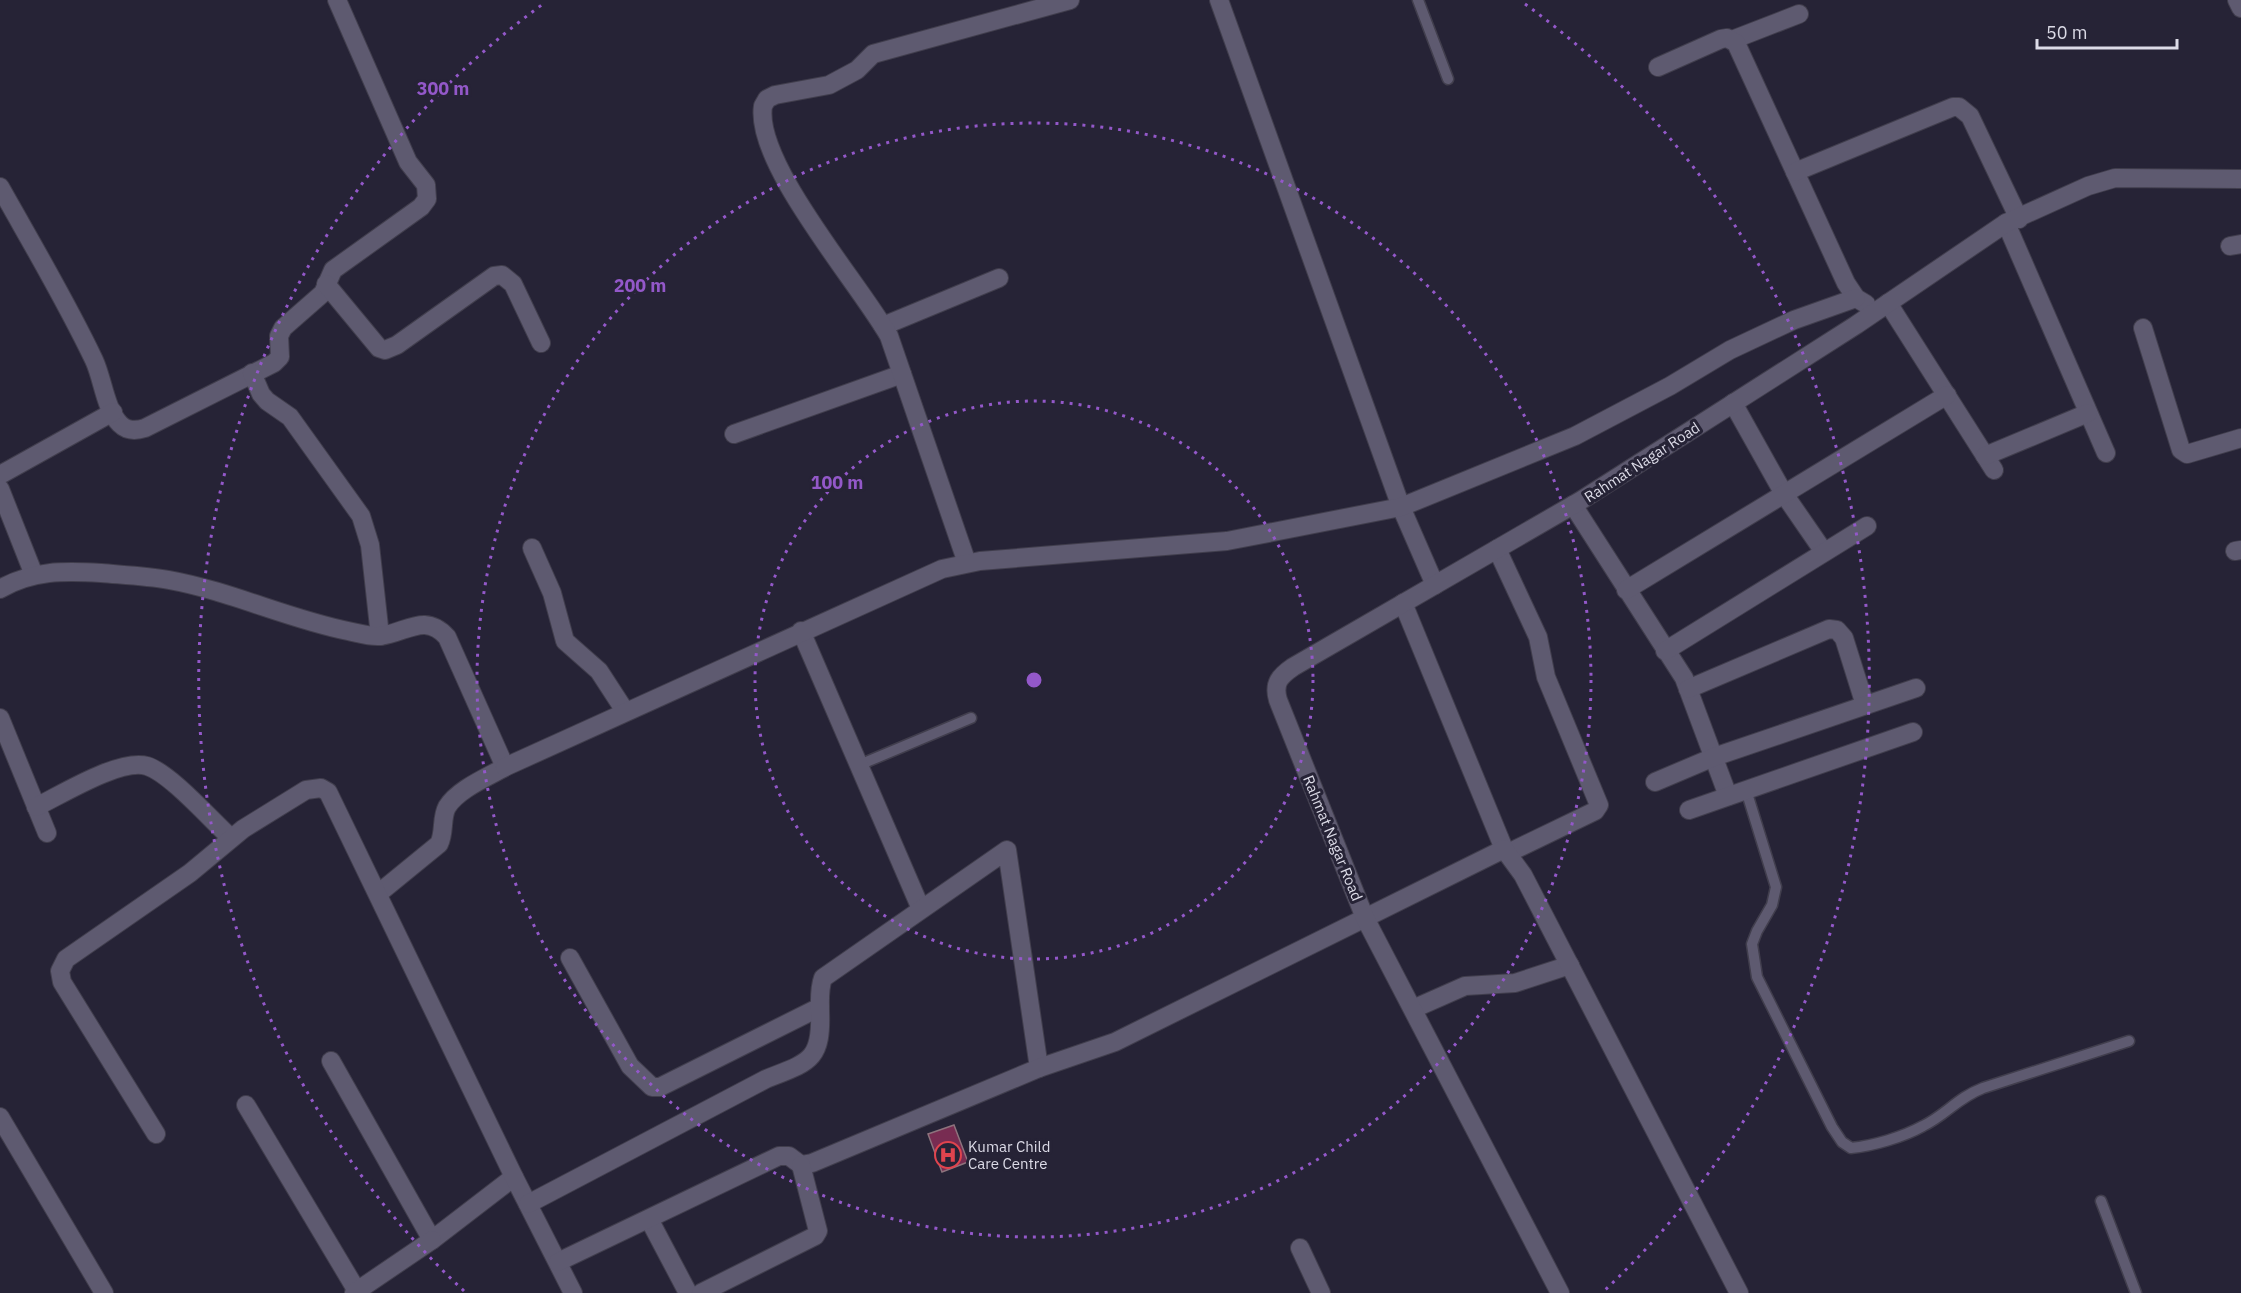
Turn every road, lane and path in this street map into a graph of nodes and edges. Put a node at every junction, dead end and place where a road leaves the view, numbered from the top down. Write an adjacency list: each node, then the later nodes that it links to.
1 (337, 0): 16 (street)
2 (1070, 0): 19 (street)
3 (1219, 0): 35 (street)
4 (1418, 0): 10 (lane)
5 (2237, 0): 6 (street)
6 (2241, 9)
7 (1799, 14): 8 (street)
8 (1732, 40): 9 (street); 11 (street)
9 (1658, 67)
10 (1448, 80)
11 (1795, 172): 14 (street); 17 (street)
12 (2241, 178): 14 (street, Rahmat Nagar Road)
13 (0, 187): 26 (street)
14 (2013, 221): 18 (street, Rahmat Nagar Road); 27 (street)
15 (999, 278): 19 (street)
16 (326, 284): 21 (street); 22 (street)
17 (1856, 298): 18 (street); 35 (street)
18 (1883, 307): 24 (street); 25 (street, Rahmat Nagar Road)
19 (883, 326): 23 (street)
20 (2143, 327): 29 (street)
21 (542, 343)
22 (252, 373): 26 (street); 47 (street)
23 (902, 374): 28 (street); 40 (street)
24 (1947, 396): 27 (street); 33 (street)
25 (1734, 403): 33 (street); 34 (street, Rahmat Nagar Road)
26 (113, 412): 31 (street)
27 (2088, 413): 30 (street)
28 (734, 434)
29 (2241, 438)
30 (2106, 453)
31 (0, 475)
32 (0, 489): 41 (street)
33 (1784, 494): 39 (street); 44 (street)
34 (1573, 505): 38 (street, Rahmat Nagar Road); 44 (street)
35 (1401, 507): 40 (street); 42 (street)
36 (1867, 526): 39 (street)
37 (532, 548): 52 (street)
38 (1497, 549): 42 (street, Rahmat Nagar Road); 65 (street)
39 (1824, 552): 48 (street)
40 (967, 563): 46 (street)
41 (34, 574): 43 (street); 47 (street)
42 (1435, 585): 45 (street, Rahmat Nagar Road)
43 (0, 590)
44 (1626, 590): 48 (street)
45 (1403, 603): 65 (street); 68 (street, Rahmat Nagar Road)
46 (801, 631): 52 (street); 57 (street)
47 (380, 636): 58 (street)
48 (1665, 651): 50 (street)
49 (1916, 688): 51 (street)
50 (1688, 689): 51 (street); 56 (street)
51 (1865, 705): 56 (street)
52 (624, 711): 58 (street)
53 (971, 717): 57 (lane)
54 (0, 718): 61 (street)
55 (1913, 732): 60 (street)
56 (1714, 757): 59 (street); 60 (street)
57 (860, 765): 67 (street)
58 (505, 767): 66 (street)
59 (1655, 782)
60 (1737, 793): 62 (street); 73 (lane)
61 (36, 807): 63 (street); 64 (street)
62 (1689, 810)
63 (46, 833)
64 (231, 838): 66 (street); 78 (street)
65 (1506, 851): 68 (street); 70 (street)
66 (379, 893): 80 (street)
67 (921, 909): 71 (street); 75 (street)
68 (1365, 918): 72 (street); 75 (street)
69 (570, 958): 71 (street)
70 (1570, 965): 72 (street); 94 (street)
71 (820, 1007): 82 (street)
72 (1413, 1009): 93 (street)
73 (2129, 1041)
74 (331, 1061): 84 (street)
75 (1039, 1068): 79 (street)
76 (246, 1106): 87 (street)
77 (0, 1117): 88 (street)
78 (156, 1134)
79 (801, 1165): 83 (street); 91 (street)
80 (514, 1177): 82 (street); 84 (street)
81 (2101, 1201): 95 (lane)
82 (528, 1204): 86 (street)
83 (649, 1219): 86 (street); 90 (street)
84 (432, 1240): 87 (street)
85 (1300, 1248): 92 (street)
86 (558, 1262): 89 (street)
87 (356, 1292)
88 (104, 1293)
89 (573, 1293)
90 (688, 1293)
91 (700, 1293)
92 (1321, 1293)
93 (1560, 1293)
94 (1739, 1293)
95 (2136, 1293)

